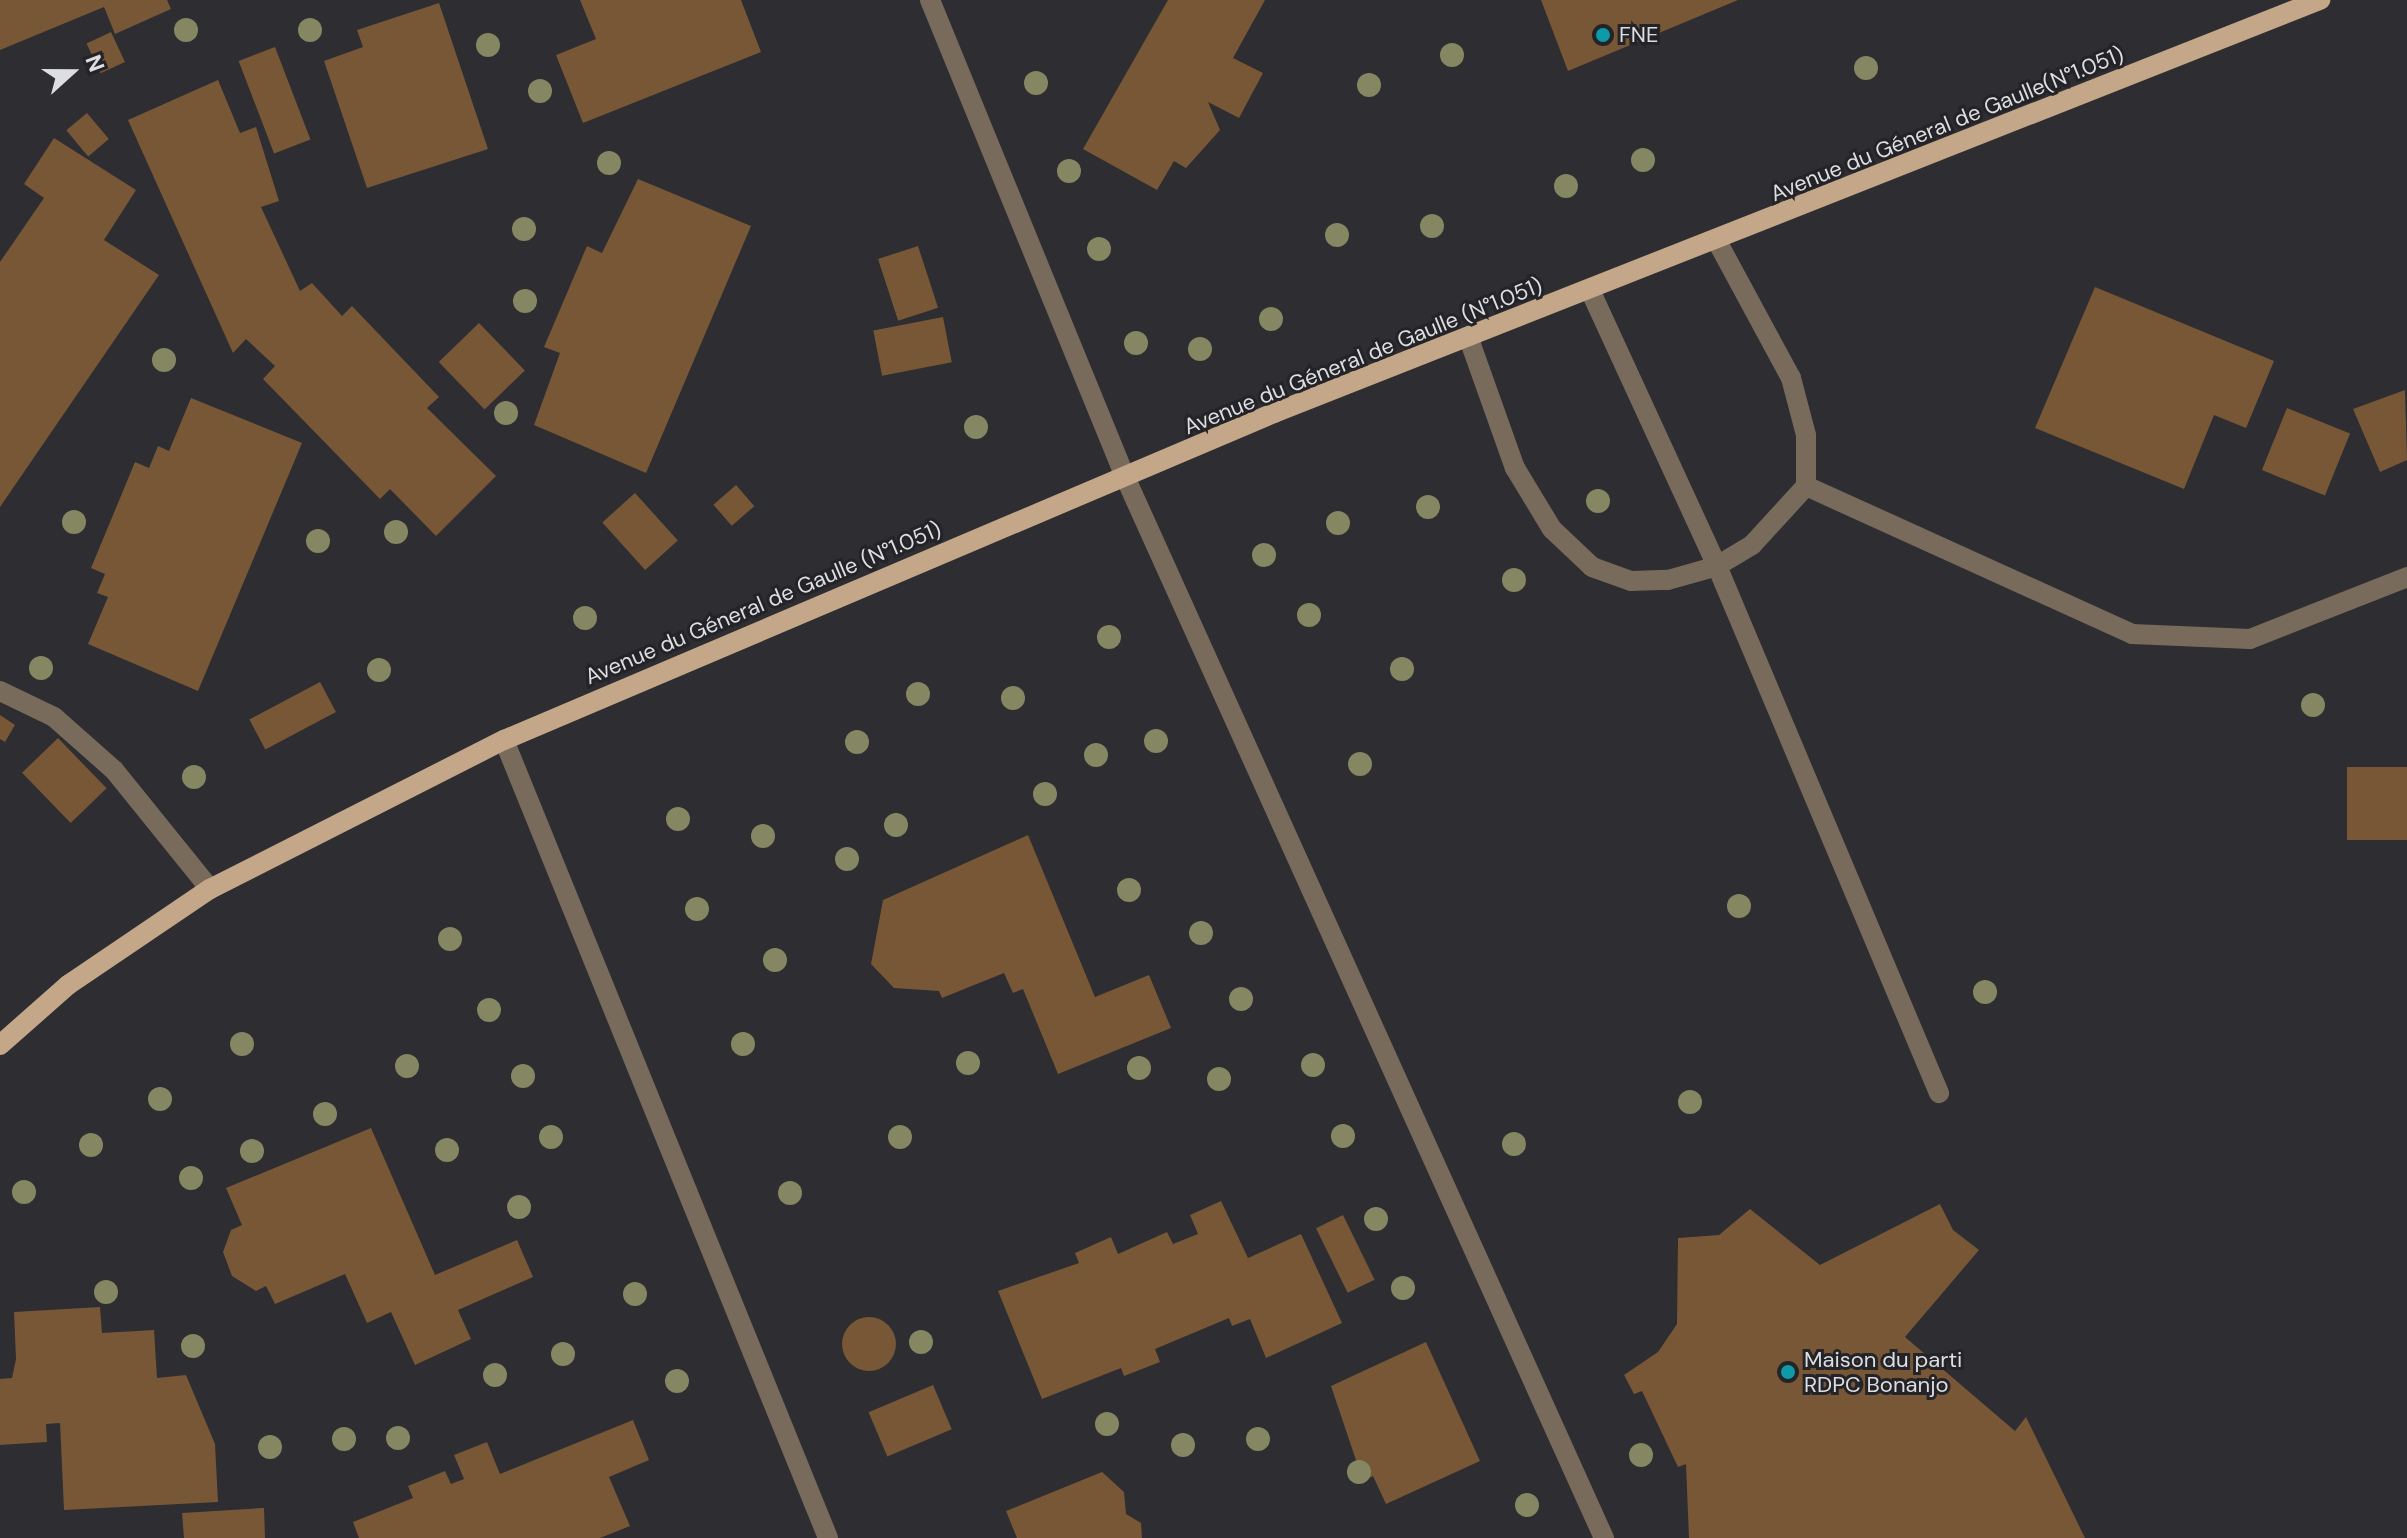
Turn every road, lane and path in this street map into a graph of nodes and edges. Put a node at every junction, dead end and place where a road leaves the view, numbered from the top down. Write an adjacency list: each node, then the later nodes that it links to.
1 (930, 0): 6 (street)
2 (2320, 0): 3 (main road, Avenue du Géneral de Gaulle(N°1.051))
3 (1718, 243): 4 (main road, Avenue du Géneral de Gaulle(N°1.051)); 7 (street)
4 (1590, 290): 5 (main road, Avenue du Géneral de Gaulle (N°1.051)); 8 (street)
5 (1469, 339): 6 (main road, Avenue du Géneral de Gaulle (N°1.051)); 8 (street)
6 (1126, 479): 11 (main road, Avenue du Géneral de Gaulle (N°1.051)); 16 (street)
7 (1806, 486): 8 (street); 9 (street)
8 (1717, 566): 14 (street)
9 (2407, 577)
10 (0, 691): 12 (street)
11 (504, 740): 12 (main road, Avenue du Géneral de Gaulle (N°1.051)); 15 (street)
12 (210, 889): 13 (main road, Avenue du Géneral de Gaulle (N°1.051))
13 (0, 1045)
14 (1939, 1093)
15 (828, 1538)
16 (1604, 1538)

